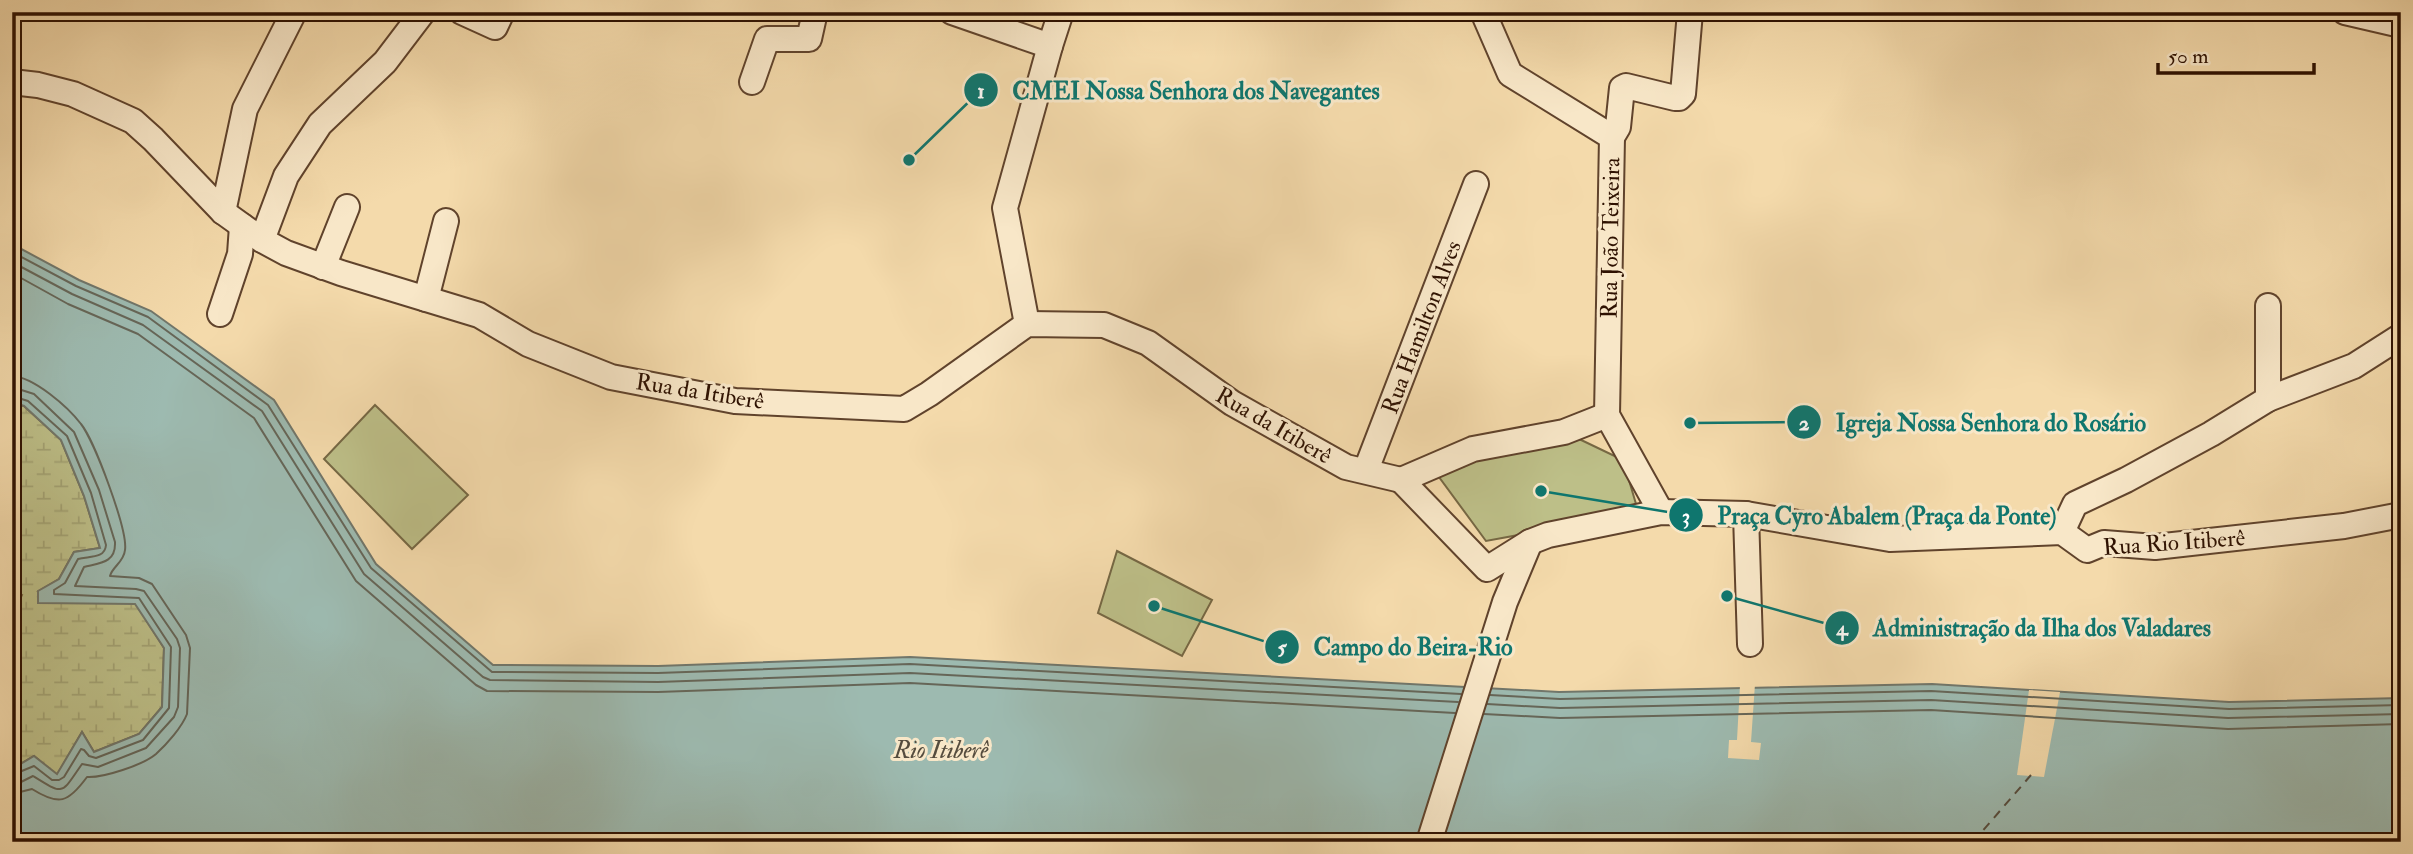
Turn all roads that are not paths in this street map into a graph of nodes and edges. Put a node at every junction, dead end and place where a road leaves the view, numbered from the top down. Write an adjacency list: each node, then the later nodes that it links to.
1 (294, 12): 19 (street)
2 (423, 12): 19 (street)
3 (463, 12): 4 (street)
4 (502, 12)
5 (815, 12): 14 (street)
6 (952, 12): 12 (street)
7 (1061, 12): 12 (street)
8 (1483, 12): 15 (street, Rua João Teixeira)
9 (1690, 12): 15 (street)
10 (2345, 12): 11 (street)
11 (2401, 25)
12 (1050, 46): 24 (street)
13 (12, 82): 19 (street, Rua da Itiberê)
14 (752, 82)
15 (1612, 137): 27 (street, Rua João Teixeira)
16 (1476, 184): 28 (street, Rua Hamilton Alves)
17 (347, 207): 20 (street)
18 (446, 221): 21 (street)
19 (242, 226): 20 (street, Rua da Itiberê); 23 (street)
20 (323, 267): 21 (street, Rua da Itiberê)
21 (426, 299): 24 (street, Rua da Itiberê)
22 (2268, 306): 26 (street)
23 (220, 314)
24 (1027, 324): 28 (street, Rua da Itiberê)
25 (2401, 336): 26 (street)
26 (2268, 399): 33 (street)
27 (1607, 415): 29 (street); 30 (street)
28 (1366, 470): 29 (street, Rua da Itiberê)
29 (1401, 480): 34 (street)
30 (1661, 512): 31 (street); 34 (street)
31 (1746, 514): 33 (street); 35 (street)
32 (2401, 515): 33 (street, Rua Rio Itiberê)
33 (2062, 532)
34 (1530, 542): 36 (street)
35 (1750, 644)
36 (1429, 842)

